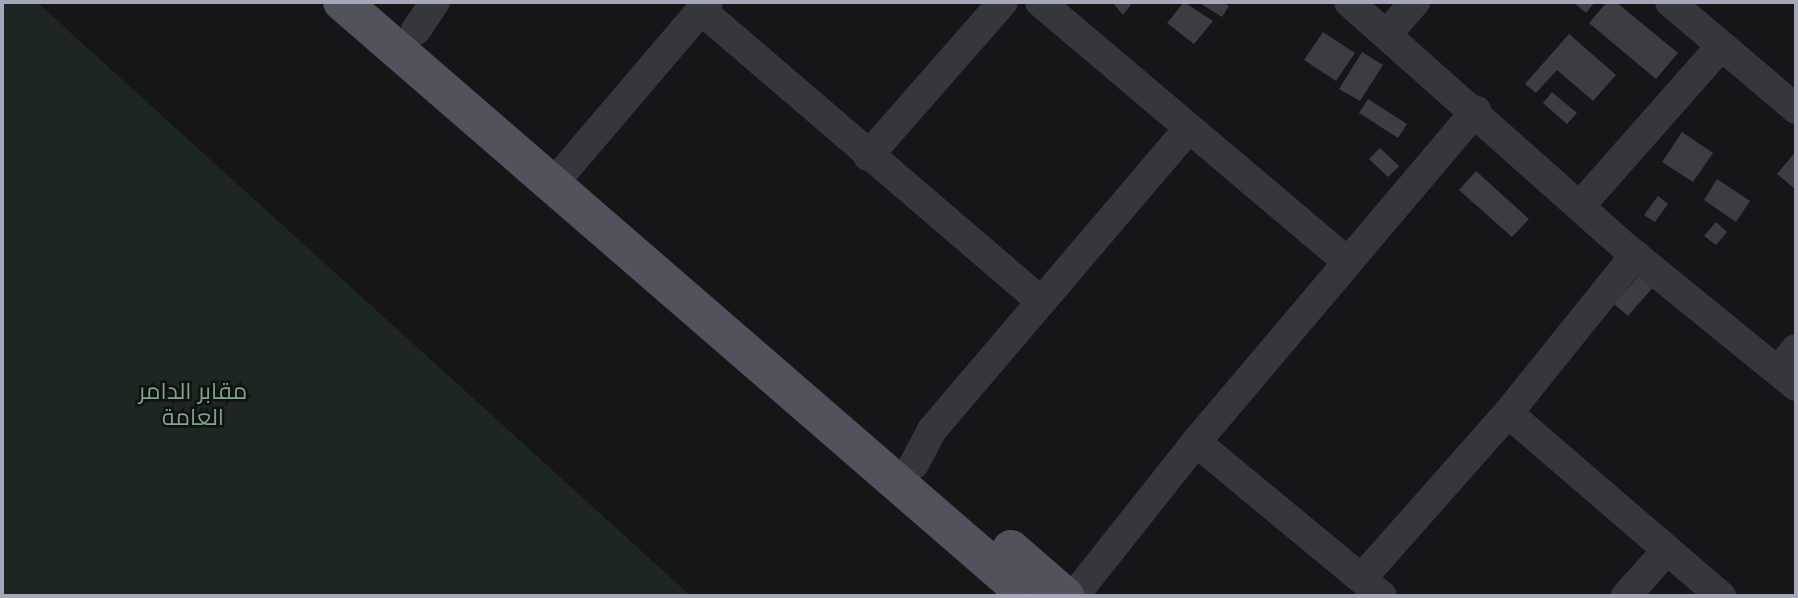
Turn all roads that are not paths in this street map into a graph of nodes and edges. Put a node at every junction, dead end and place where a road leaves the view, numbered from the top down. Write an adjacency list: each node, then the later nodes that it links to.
1 (342, 2): 16 (main road)
2 (383, 2): 9 (main road)
3 (1003, 2): 15 (street)
4 (1040, 2): 14 (street)
5 (1349, 2): 10 (street)
6 (1415, 2): 10 (street)
7 (1670, 2): 11 (street)
8 (704, 6): 15 (street); 16 (street)
9 (425, 16): 16 (main road)
10 (1387, 34): 13 (street)
11 (1721, 46): 12 (street); 17 (street)
12 (1796, 109)
13 (1476, 111): 17 (street); 19 (street)
14 (1187, 130): 19 (street); 20 (street)
15 (868, 156): 20 (street)
16 (561, 175): 24 (main road); 27 (main road)
17 (1580, 206): 18 (street)
18 (1635, 256): 21 (street); 22 (street)
19 (1347, 261): 23 (street)
20 (1040, 301): 24 (street)
21 (1790, 368)
22 (1508, 413): 25 (street); 26 (street)
23 (1196, 442): 26 (street); 29 (street)
24 (914, 464): 28 (main road)
25 (1667, 550): 30 (street); 31 (street)
26 (1372, 587)
27 (1028, 596)
28 (1065, 596)
29 (1074, 596)
30 (1626, 596)
31 (1720, 596)

